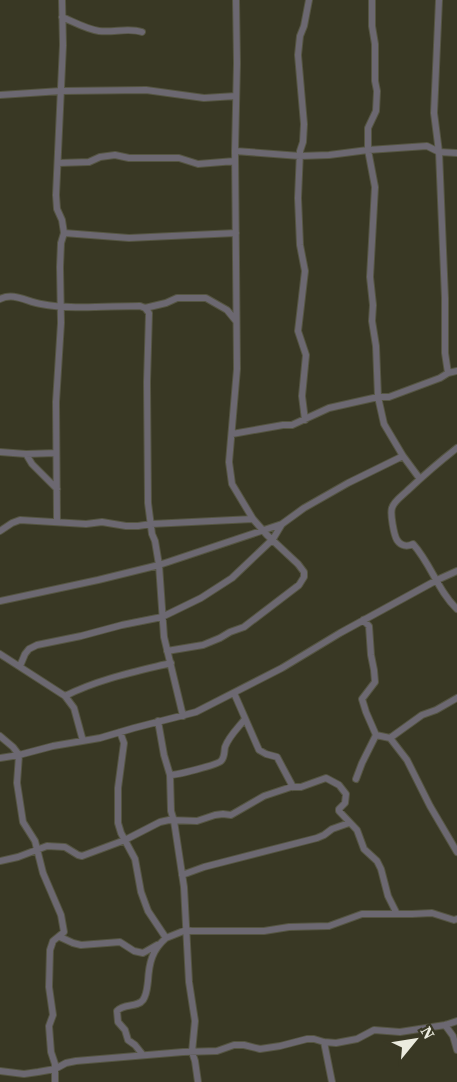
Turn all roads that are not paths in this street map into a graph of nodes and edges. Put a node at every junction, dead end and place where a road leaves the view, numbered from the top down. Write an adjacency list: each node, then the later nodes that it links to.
1 (62, 0): 6 (street)
2 (236, 0): 10 (street)
3 (309, 0): 17 (street)
4 (372, 0): 13 (street)
5 (439, 0): 11 (street)
6 (62, 17): 7 (street); 8 (street)
7 (142, 32)
8 (61, 91): 9 (street); 10 (street); 19 (street)
9 (0, 95)
10 (236, 96): 14 (street)
11 (438, 142): 12 (street); 15 (street)
12 (427, 146): 13 (street); 15 (street)
13 (368, 150): 17 (street); 28 (street)
14 (235, 151): 17 (street); 18 (street)
15 (439, 152): 16 (street); 27 (street)
16 (457, 153)
17 (300, 156): 29 (street)
18 (235, 161): 19 (street); 21 (street)
19 (58, 163): 20 (street)
20 (64, 233): 21 (street); 23 (street)
21 (236, 234): 25 (street)
22 (0, 299): 23 (street)
23 (61, 306): 24 (street); 32 (street)
24 (145, 308): 25 (street); 40 (street)
25 (236, 321): 30 (street)
26 (457, 371): 27 (street)
27 (448, 373): 28 (street)
28 (378, 397): 29 (street); 35 (street)
29 (305, 420): 30 (street)
30 (232, 434): 38 (street)
31 (2, 451): 34 (street)
32 (56, 453): 34 (street); 37 (street)
33 (455, 453): 36 (street)
34 (26, 454): 37 (street)
35 (403, 456): 36 (street); 41 (street)
36 (420, 479): 47 (street)
37 (57, 489): 39 (street)
38 (253, 519): 40 (street); 43 (street)
39 (57, 521): 40 (street); 42 (street)
40 (151, 524): 45 (street)
41 (282, 524): 43 (street); 44 (street)
42 (0, 531)
43 (264, 531): 44 (street); 45 (street)
44 (273, 540): 50 (street); 52 (street)
45 (159, 565): 48 (street); 50 (street)
46 (457, 571): 47 (street)
47 (437, 580): 49 (street); 51 (street)
48 (0, 601)
49 (457, 609)
50 (162, 617): 52 (street); 55 (street)
51 (363, 620): 56 (street); 63 (street)
52 (167, 651): 54 (street)
53 (0, 654): 55 (street)
54 (171, 663): 57 (street); 59 (street)
55 (20, 666): 57 (street)
56 (234, 693): 59 (street); 60 (street)
57 (65, 696): 66 (street)
58 (457, 698): 65 (street)
59 (183, 716): 61 (street)
60 (245, 720): 69 (street); 71 (street)
61 (158, 721): 62 (street); 69 (street)
62 (120, 732): 66 (street); 74 (street)
63 (376, 735): 65 (street); 70 (street)
64 (0, 736): 67 (street)
65 (390, 738): 76 (street)
66 (83, 741): 67 (street)
67 (19, 755): 68 (street); 75 (street)
68 (0, 758)
69 (170, 775): 72 (street)
70 (356, 779)
71 (293, 787): 72 (street); 73 (street)
72 (174, 821): 74 (street); 78 (street)
73 (349, 823): 78 (street); 79 (street)
74 (125, 840): 75 (street); 83 (street)
75 (37, 850): 77 (street); 82 (street)
76 (457, 852)
77 (0, 861)
78 (182, 875): 81 (street)
79 (397, 914): 80 (street); 81 (street)
80 (457, 919)
81 (186, 930): 83 (street); 89 (street)
82 (60, 937): 84 (street); 91 (street)
83 (166, 938): 84 (street)
84 (158, 945): 90 (street)
85 (457, 1021): 86 (street)
86 (445, 1025): 87 (street); 88 (street)
87 (324, 1042): 89 (street); 95 (street)
88 (457, 1050)
89 (192, 1052): 90 (street); 94 (street)
90 (143, 1055): 91 (street)
91 (55, 1070): 92 (street); 93 (street)
92 (0, 1071)
93 (55, 1082)
94 (198, 1082)
95 (332, 1082)

